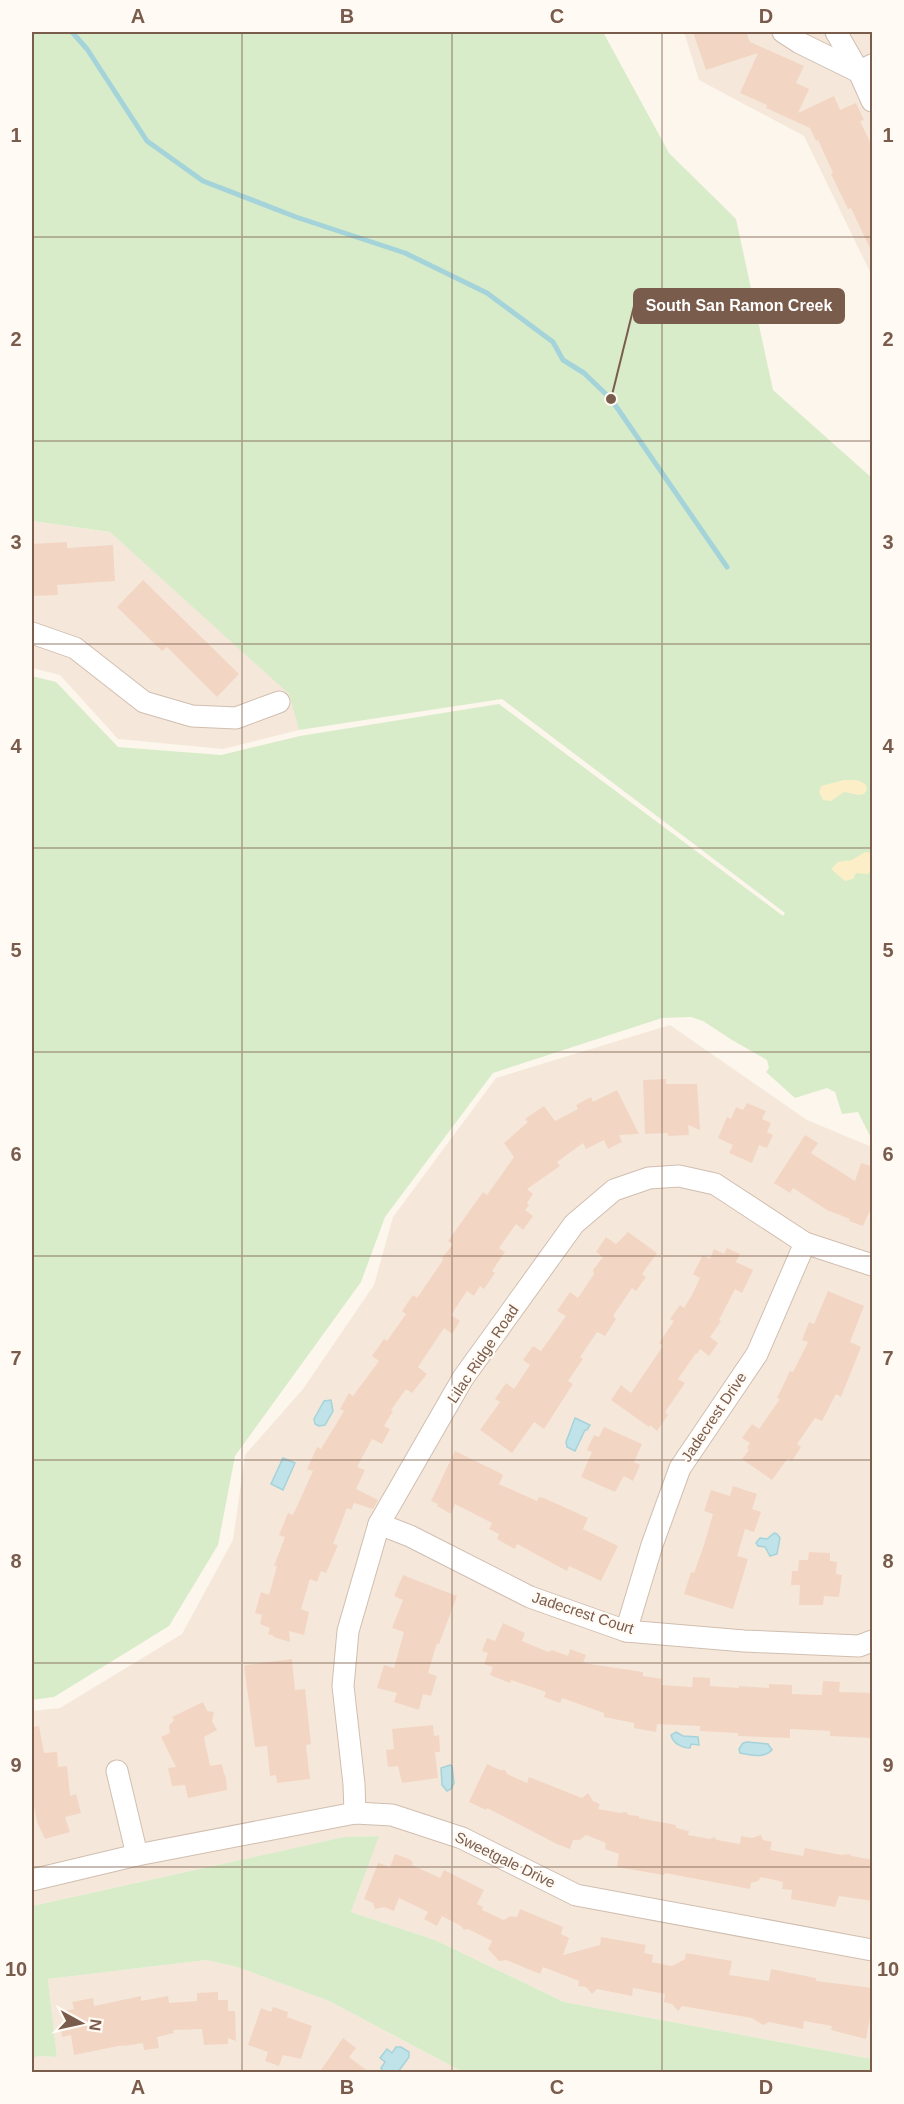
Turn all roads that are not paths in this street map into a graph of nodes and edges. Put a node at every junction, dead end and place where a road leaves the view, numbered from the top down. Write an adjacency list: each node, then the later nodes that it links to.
1 (783, 32): 3 (street)
2 (836, 32): 3 (street)
3 (866, 69): 4 (street)
4 (873, 101)
5 (32, 633): 6 (street)
6 (279, 702)
7 (805, 1243): 8 (street, Lilac Ridge Road); 9 (street, Lilac Ridge Road); 10 (street, Jadecrest Drive)
8 (873, 1265)
9 (379, 1524): 10 (street, Jadecrest Court); 13 (street, Lilac Ridge Road)
10 (626, 1630): 11 (street, Jadecrest Court)
11 (873, 1641)
12 (117, 1771): 14 (street)
13 (355, 1813): 14 (street, Sweetgale Drive); 16 (street, Sweetgale Drive)
14 (137, 1855): 15 (street, Sweetgale Drive)
15 (32, 1880)
16 (873, 1950)

